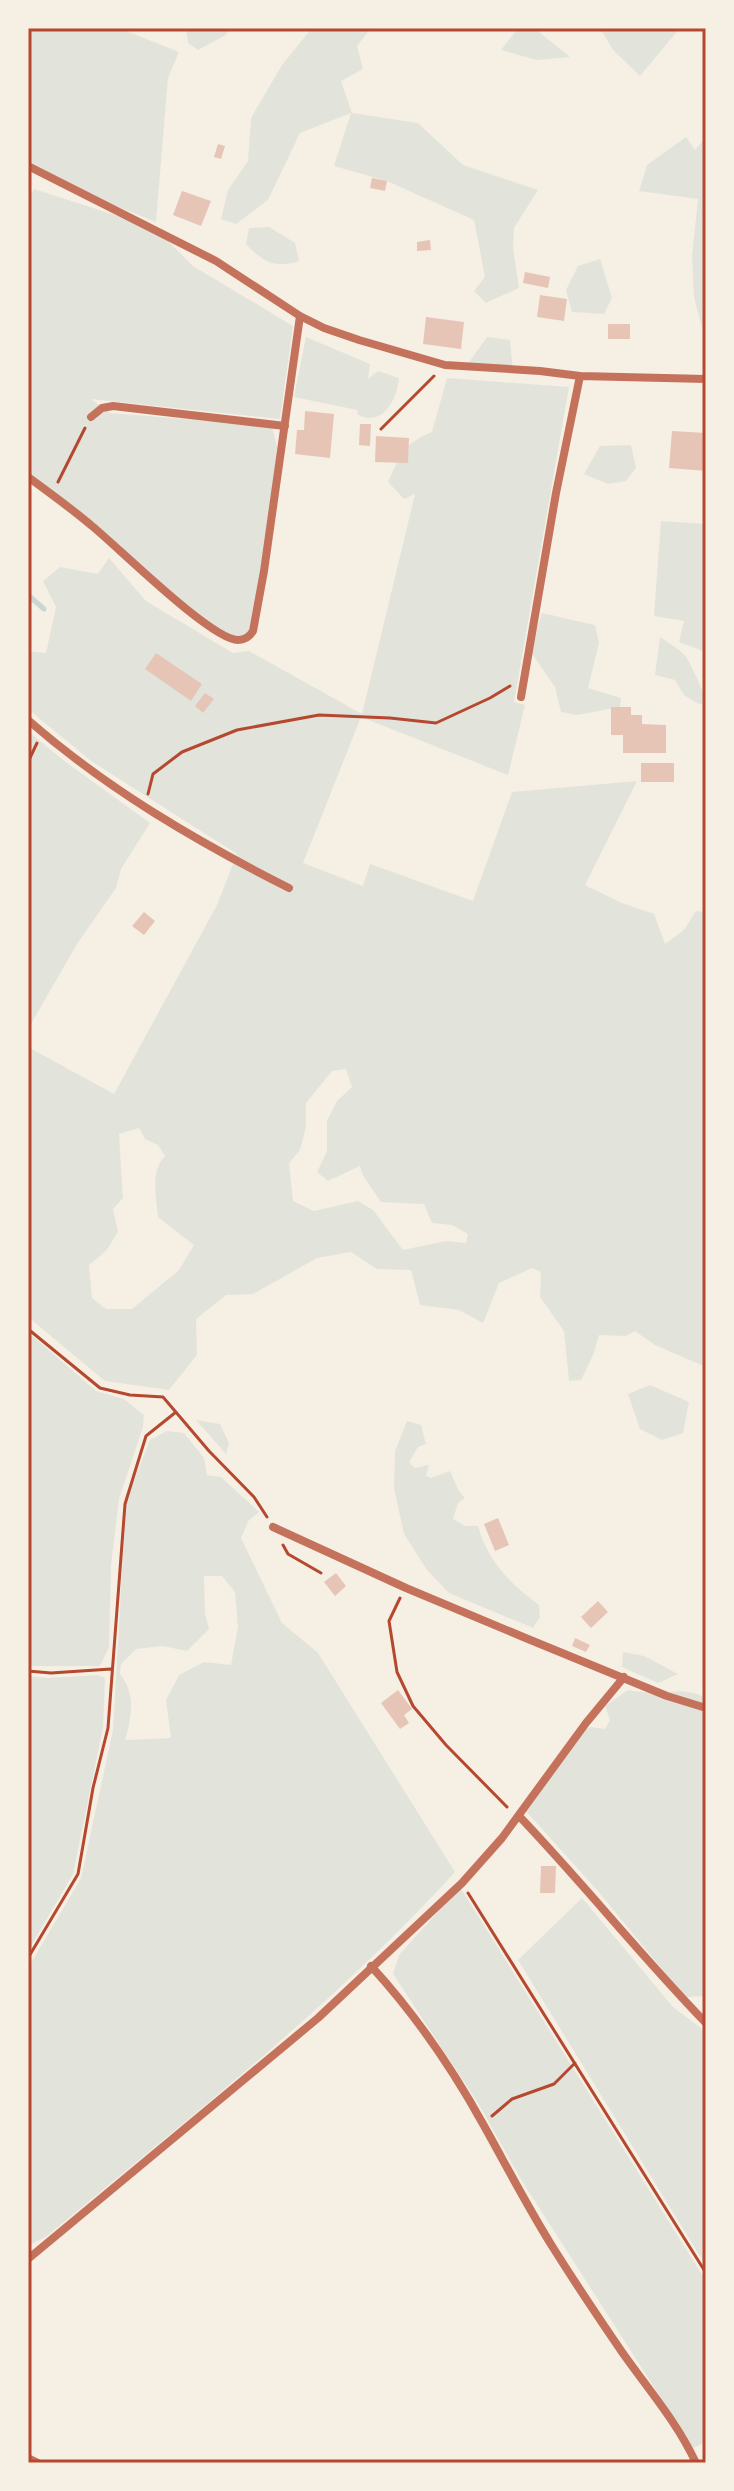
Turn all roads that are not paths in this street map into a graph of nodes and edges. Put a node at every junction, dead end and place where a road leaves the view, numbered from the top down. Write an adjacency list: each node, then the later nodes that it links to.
1 (28, 166): 2 (street)
2 (300, 316): 3 (street); 6 (street)
3 (580, 376): 4 (street); 8 (street)
4 (706, 379)
5 (91, 417): 6 (street)
6 (285, 426): 7 (street)
7 (28, 477)
8 (521, 697)
9 (28, 720): 10 (street)
10 (289, 888)
11 (273, 1527): 12 (street)
12 (624, 1677): 13 (street); 14 (street)
13 (706, 1708)
14 (519, 1816): 15 (street); 16 (street)
15 (371, 1966): 17 (street); 20 (street)
16 (706, 2023)
17 (28, 2259)
18 (28, 2458): 19 (street)
19 (38, 2463)
20 (696, 2463)

